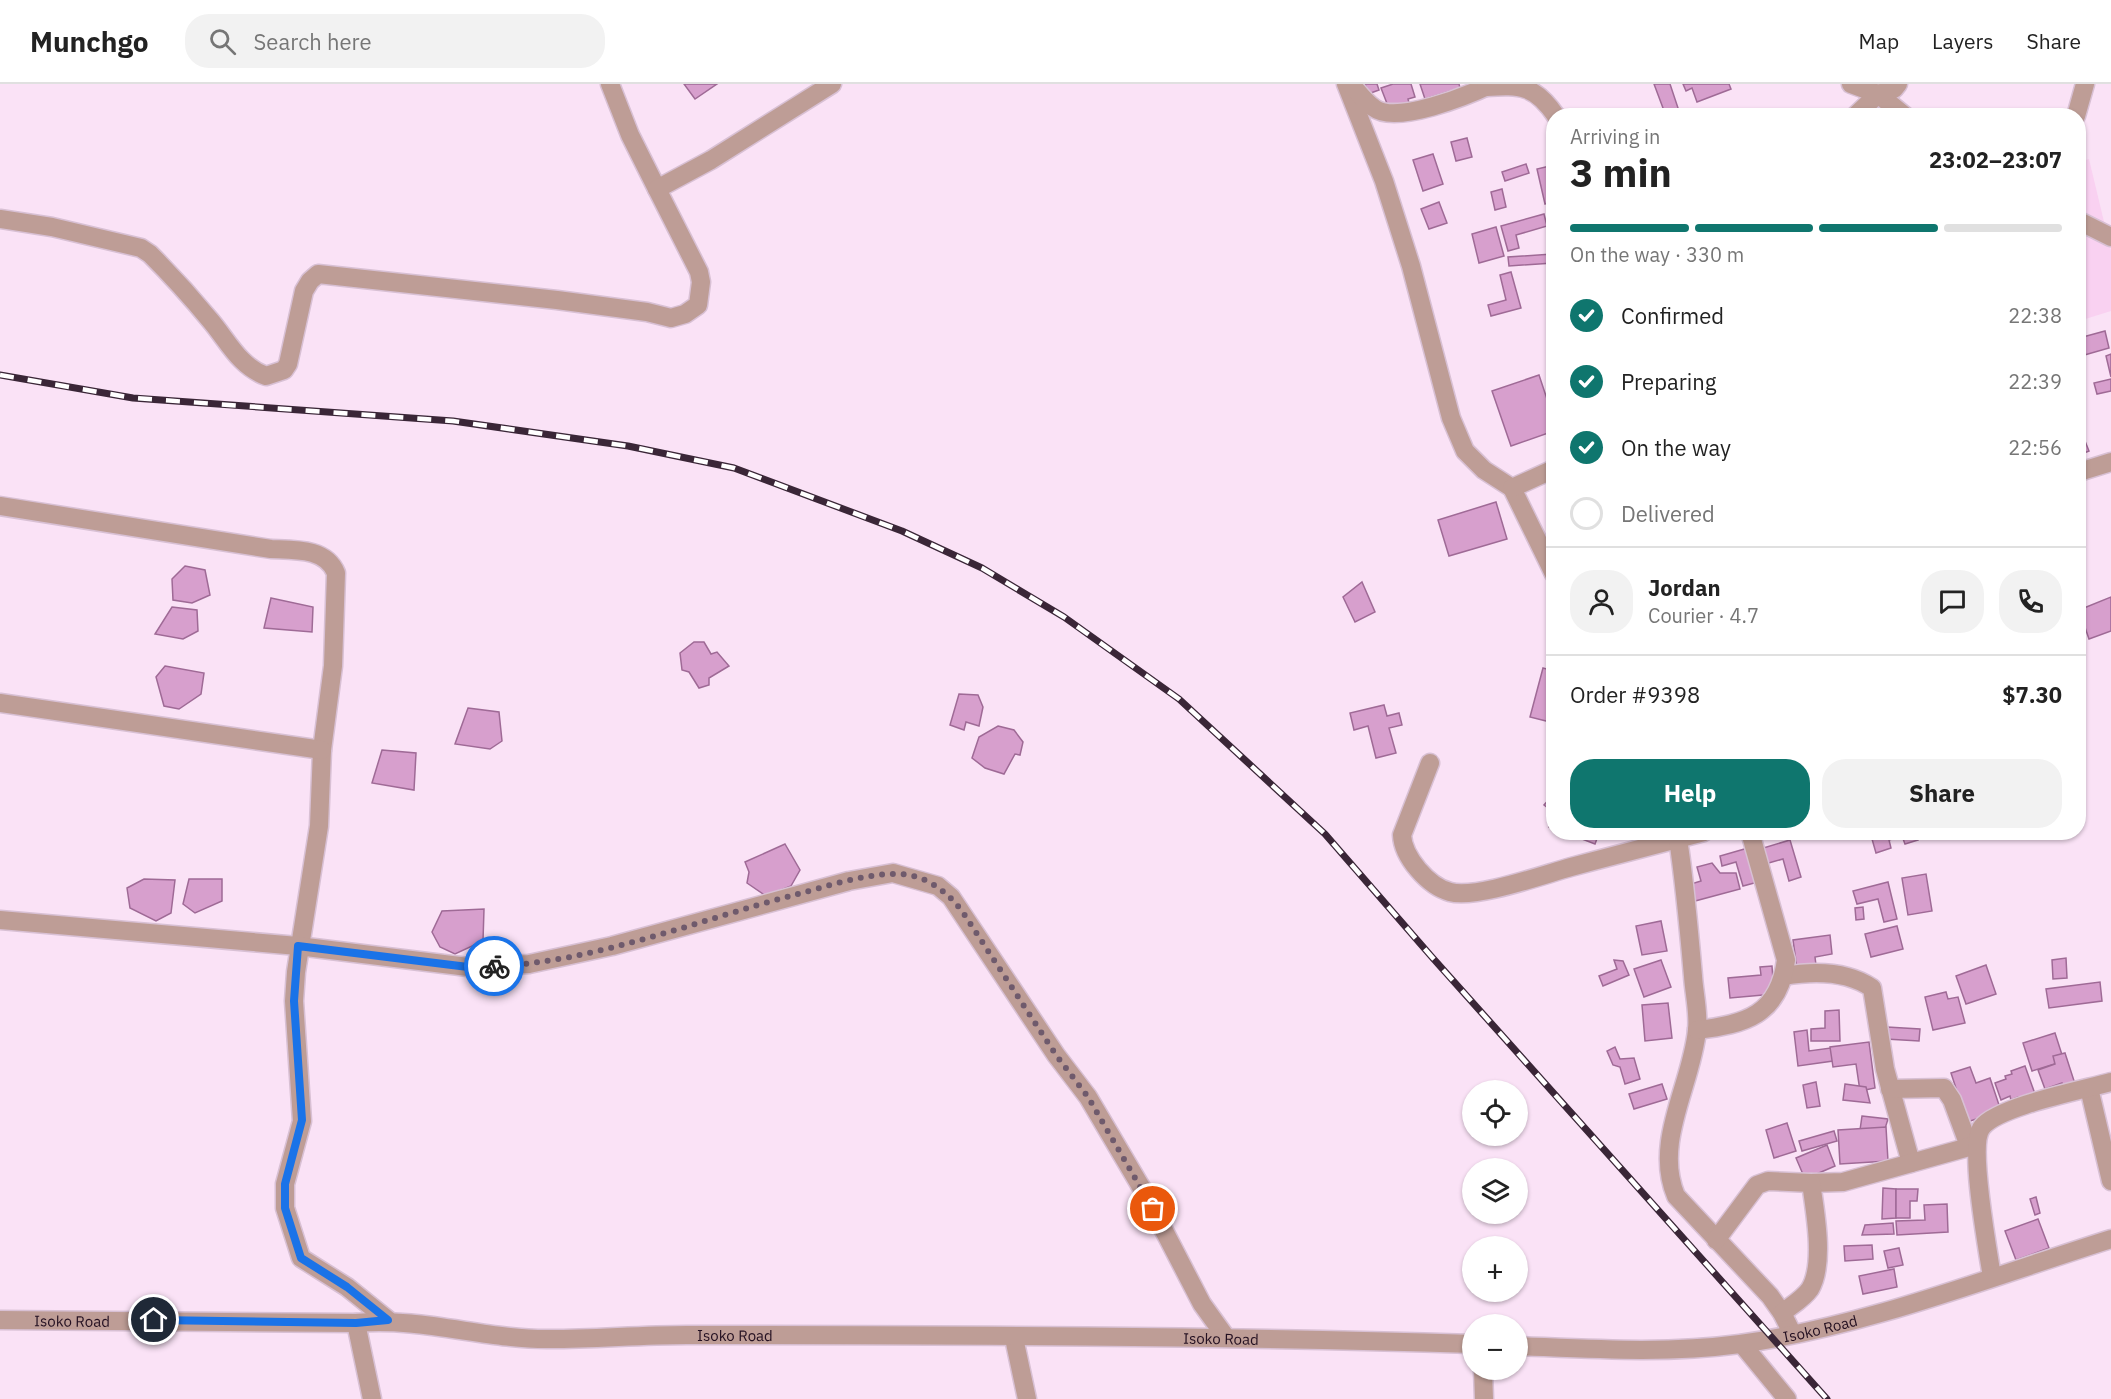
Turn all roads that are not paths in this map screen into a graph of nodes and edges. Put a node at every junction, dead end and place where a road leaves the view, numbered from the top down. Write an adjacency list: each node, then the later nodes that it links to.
1 (610, 84): 14 (street)
2 (832, 84): 14 (street)
3 (1346, 84): 21 (street)
4 (1351, 84): 8 (street)
5 (1851, 84): 9 (street)
6 (1898, 84): 9 (street)
7 (2085, 84): 13 (street)
8 (1489, 85): 10 (street)
9 (1878, 94): 11 (street); 12 (street)
10 (1550, 108)
11 (1863, 108)
12 (1895, 108)
13 (2078, 108)
14 (657, 189): 15 (street)
15 (0, 219)
16 (2086, 224): 17 (street)
17 (2111, 237)
18 (2111, 462): 19 (street)
19 (2086, 470)
20 (1546, 473): 21 (street)
21 (1512, 488): 23 (street)
22 (0, 506): 25 (street)
23 (1546, 558)
24 (0, 703): 25 (street)
25 (322, 750): 31 (street)
26 (1430, 763): 27 (street)
27 (1661, 840)
28 (1676, 840): 33 (street)
29 (1752, 840): 32 (street)
30 (0, 920): 31 (street)
31 (298, 946): 46 (street); 49 (street)
32 (1784, 976): 33 (street); 36 (street)
33 (1697, 1030): 42 (street)
34 (2111, 1082): 35 (street)
35 (2089, 1088): 37 (street); 39 (street)
36 (1890, 1089): 37 (street); 38 (street)
37 (1973, 1145): 38 (street); 43 (street)
38 (1911, 1164): 40 (street)
39 (2111, 1181)
40 (1811, 1183): 42 (street); 44 (street)
41 (2111, 1239): 43 (street, Isoko Road)
42 (1716, 1240): 44 (street)
43 (1992, 1277): 48 (street, Isoko Road)
44 (1782, 1312): 48 (street)
45 (0, 1320): 47 (street, Isoko Road)
46 (388, 1320): 47 (street, Isoko Road); 50 (street, Isoko Road)
47 (356, 1323): 55 (street)
48 (1792, 1333): 52 (street, Isoko Road)
49 (1226, 1336): 50 (street, Isoko Road); 51 (street, Isoko Road)
50 (1014, 1338): 56 (street)
51 (1462, 1344)
52 (1742, 1344): 53 (street, Isoko Road); 58 (street)
53 (1528, 1346)
54 (1483, 1380): 57 (street)
55 (372, 1399)
56 (1027, 1399)
57 (1484, 1399)
58 (1787, 1399)

